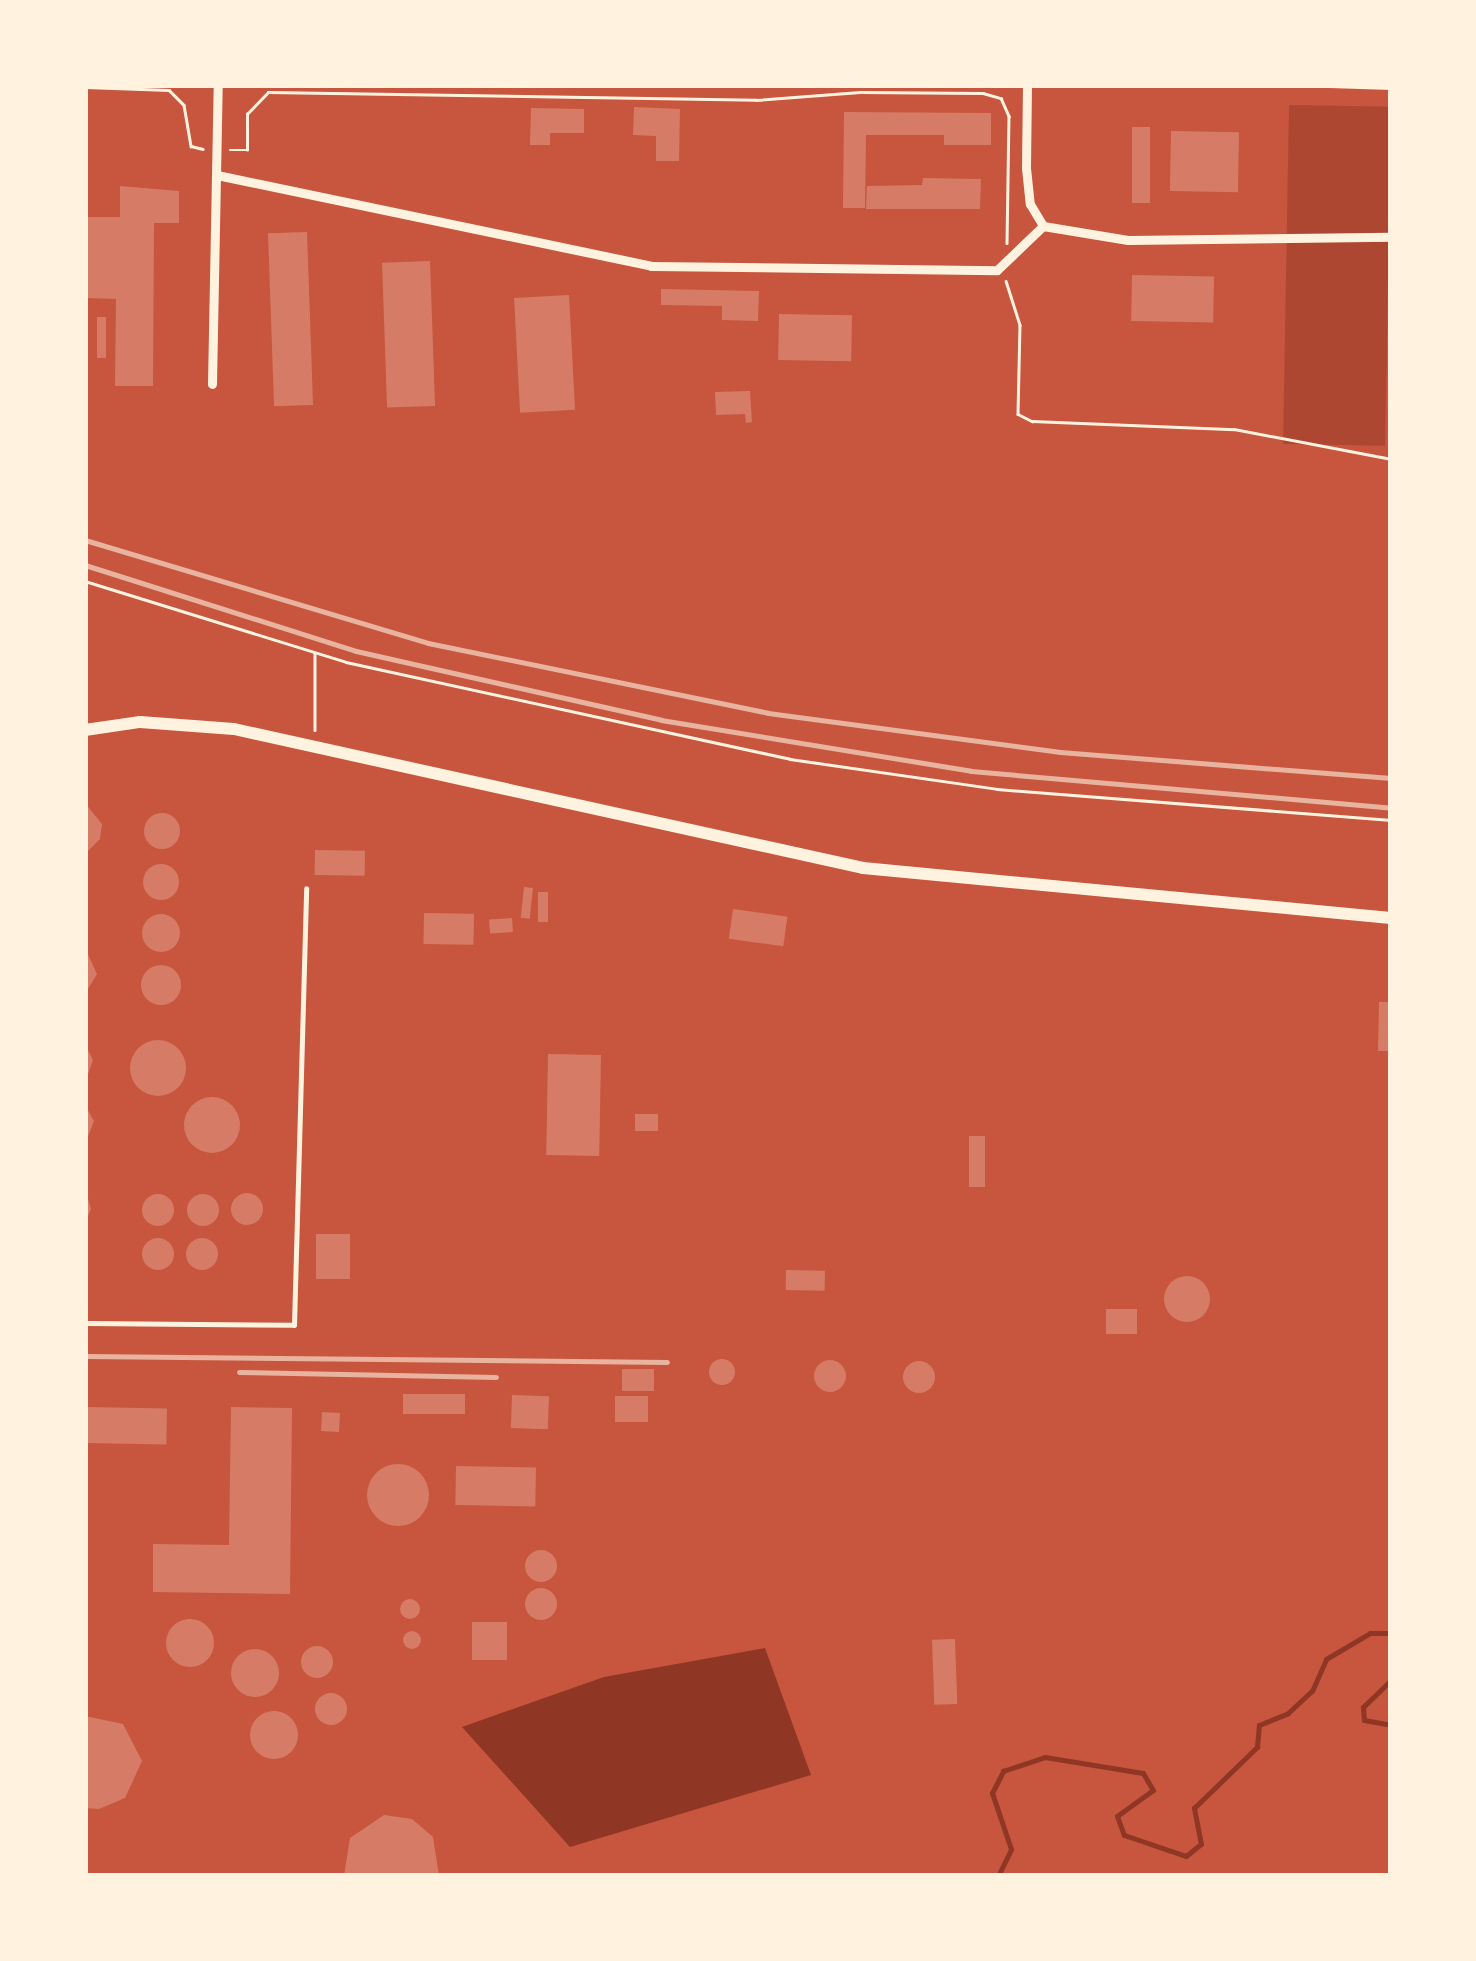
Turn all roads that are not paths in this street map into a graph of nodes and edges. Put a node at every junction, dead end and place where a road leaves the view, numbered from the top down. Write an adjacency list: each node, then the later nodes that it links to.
1 (218, 85): 3 (street)
2 (1027, 85): 4 (street)
3 (216, 175): 4 (street); 6 (street)
4 (1043, 226): 5 (street)
5 (1391, 237)
6 (212, 384)
7 (85, 730): 9 (main road)
8 (306, 888): 10 (lane)
9 (1391, 918)
10 (85, 1323)

